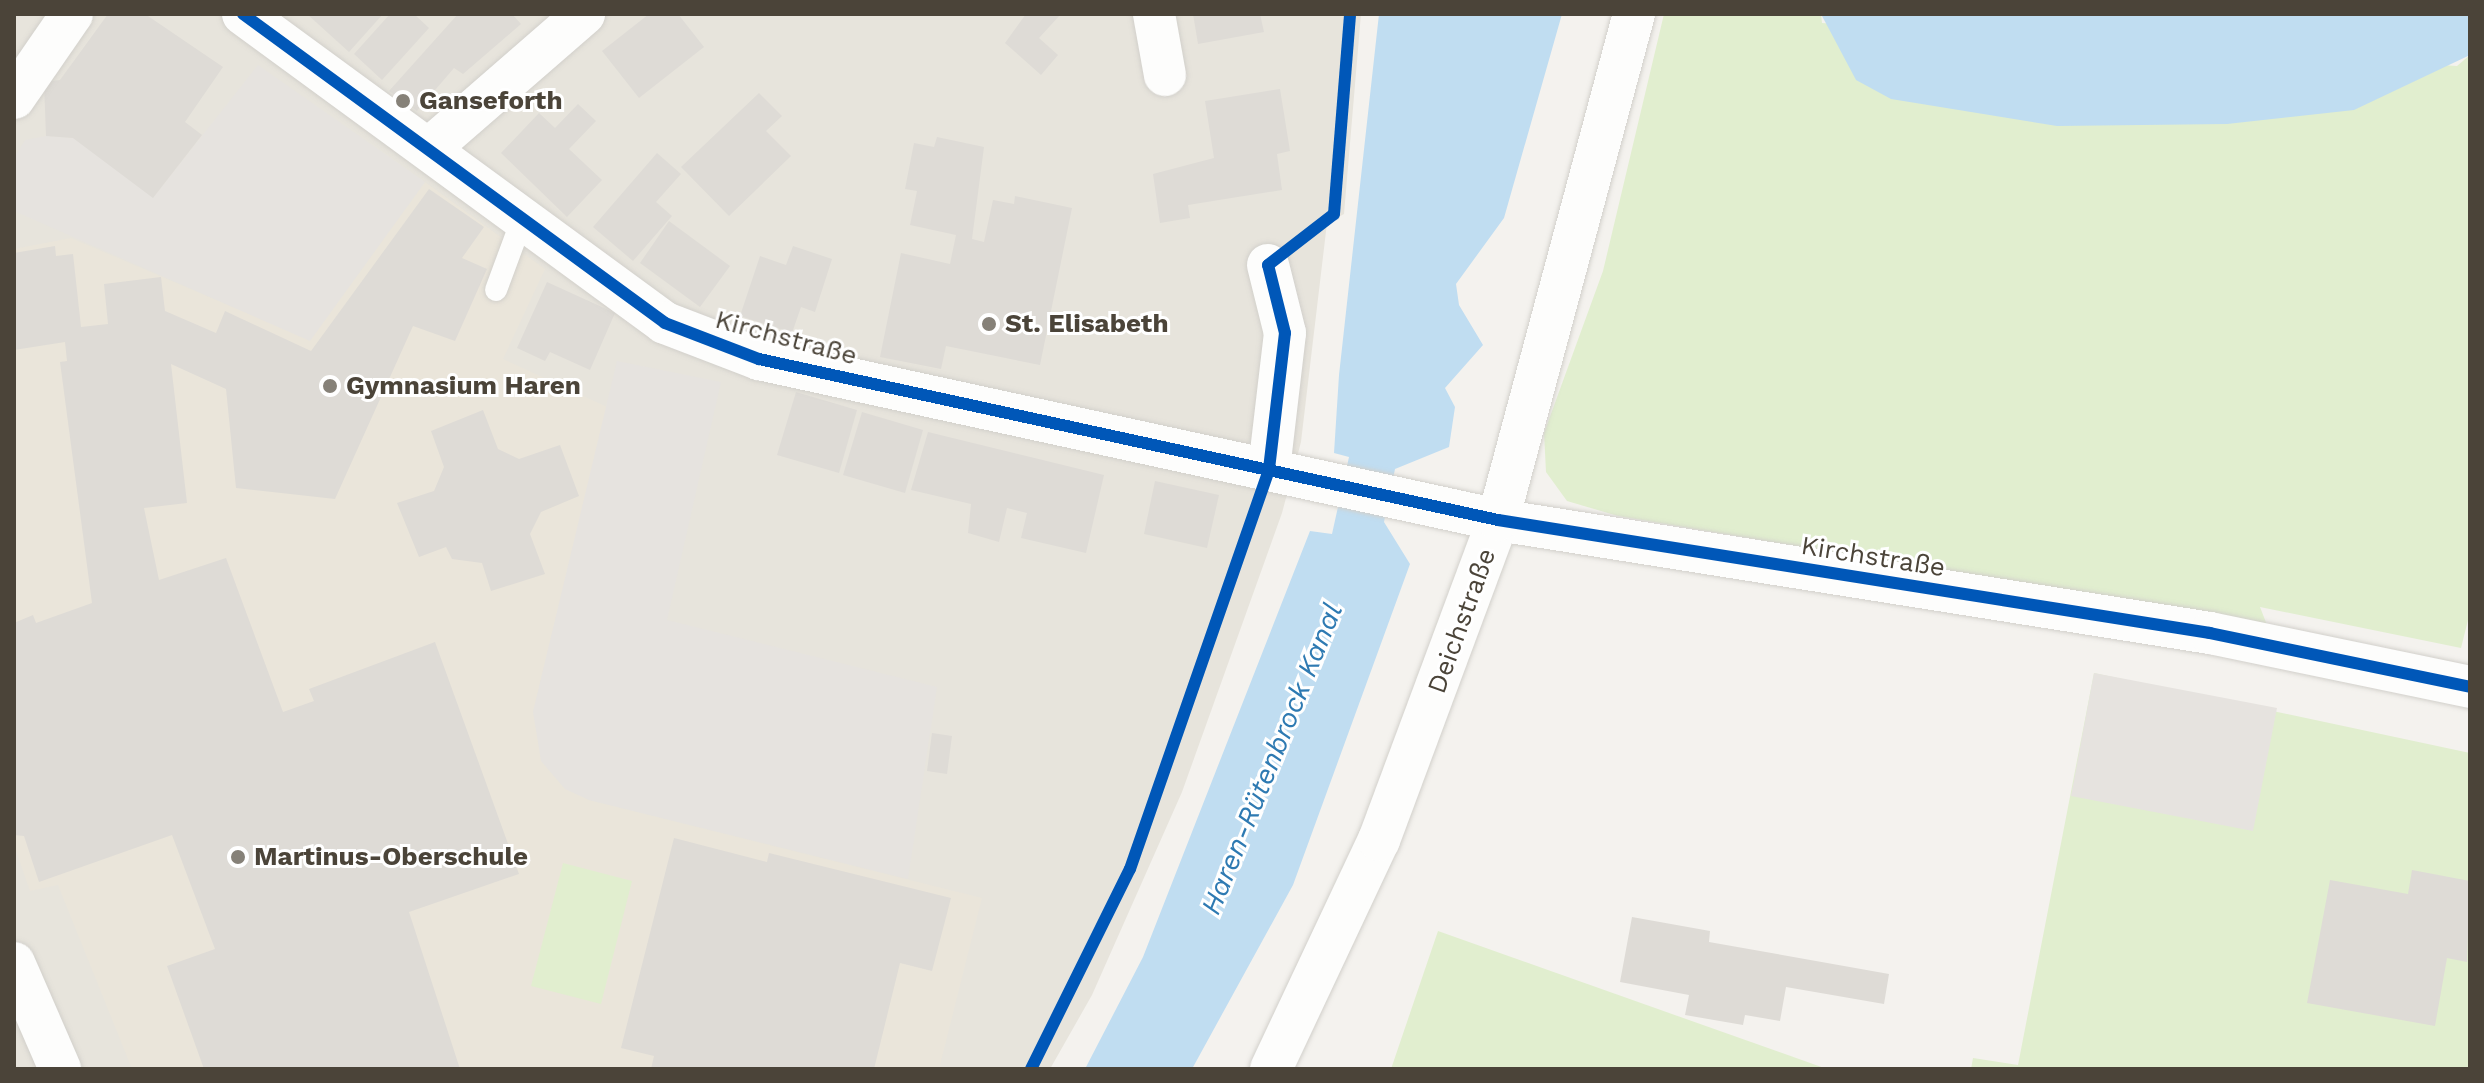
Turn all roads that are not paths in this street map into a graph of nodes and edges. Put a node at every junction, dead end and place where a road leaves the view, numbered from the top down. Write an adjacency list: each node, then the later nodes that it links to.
1 (72, 14): 7 (street)
2 (243, 14): 8 (street, Kirchstraße)
3 (584, 14): 8 (street)
4 (1154, 14): 6 (street)
5 (1634, 14): 13 (street, Deichstraße)
6 (1165, 75)
7 (14, 98)
8 (431, 147): 9 (street, Kirchstraße)
9 (523, 217): 11 (lane); 12 (street, Kirchstraße)
10 (1268, 265): 12 (street)
11 (496, 290)
12 (1269, 469): 13 (street, Kirchstraße)
13 (1498, 520): 14 (street, Kirchstraße); 17 (street, Deichstraße)
14 (2470, 687)
15 (16, 970): 16 (street)
16 (60, 1069)
17 (1271, 1069)

